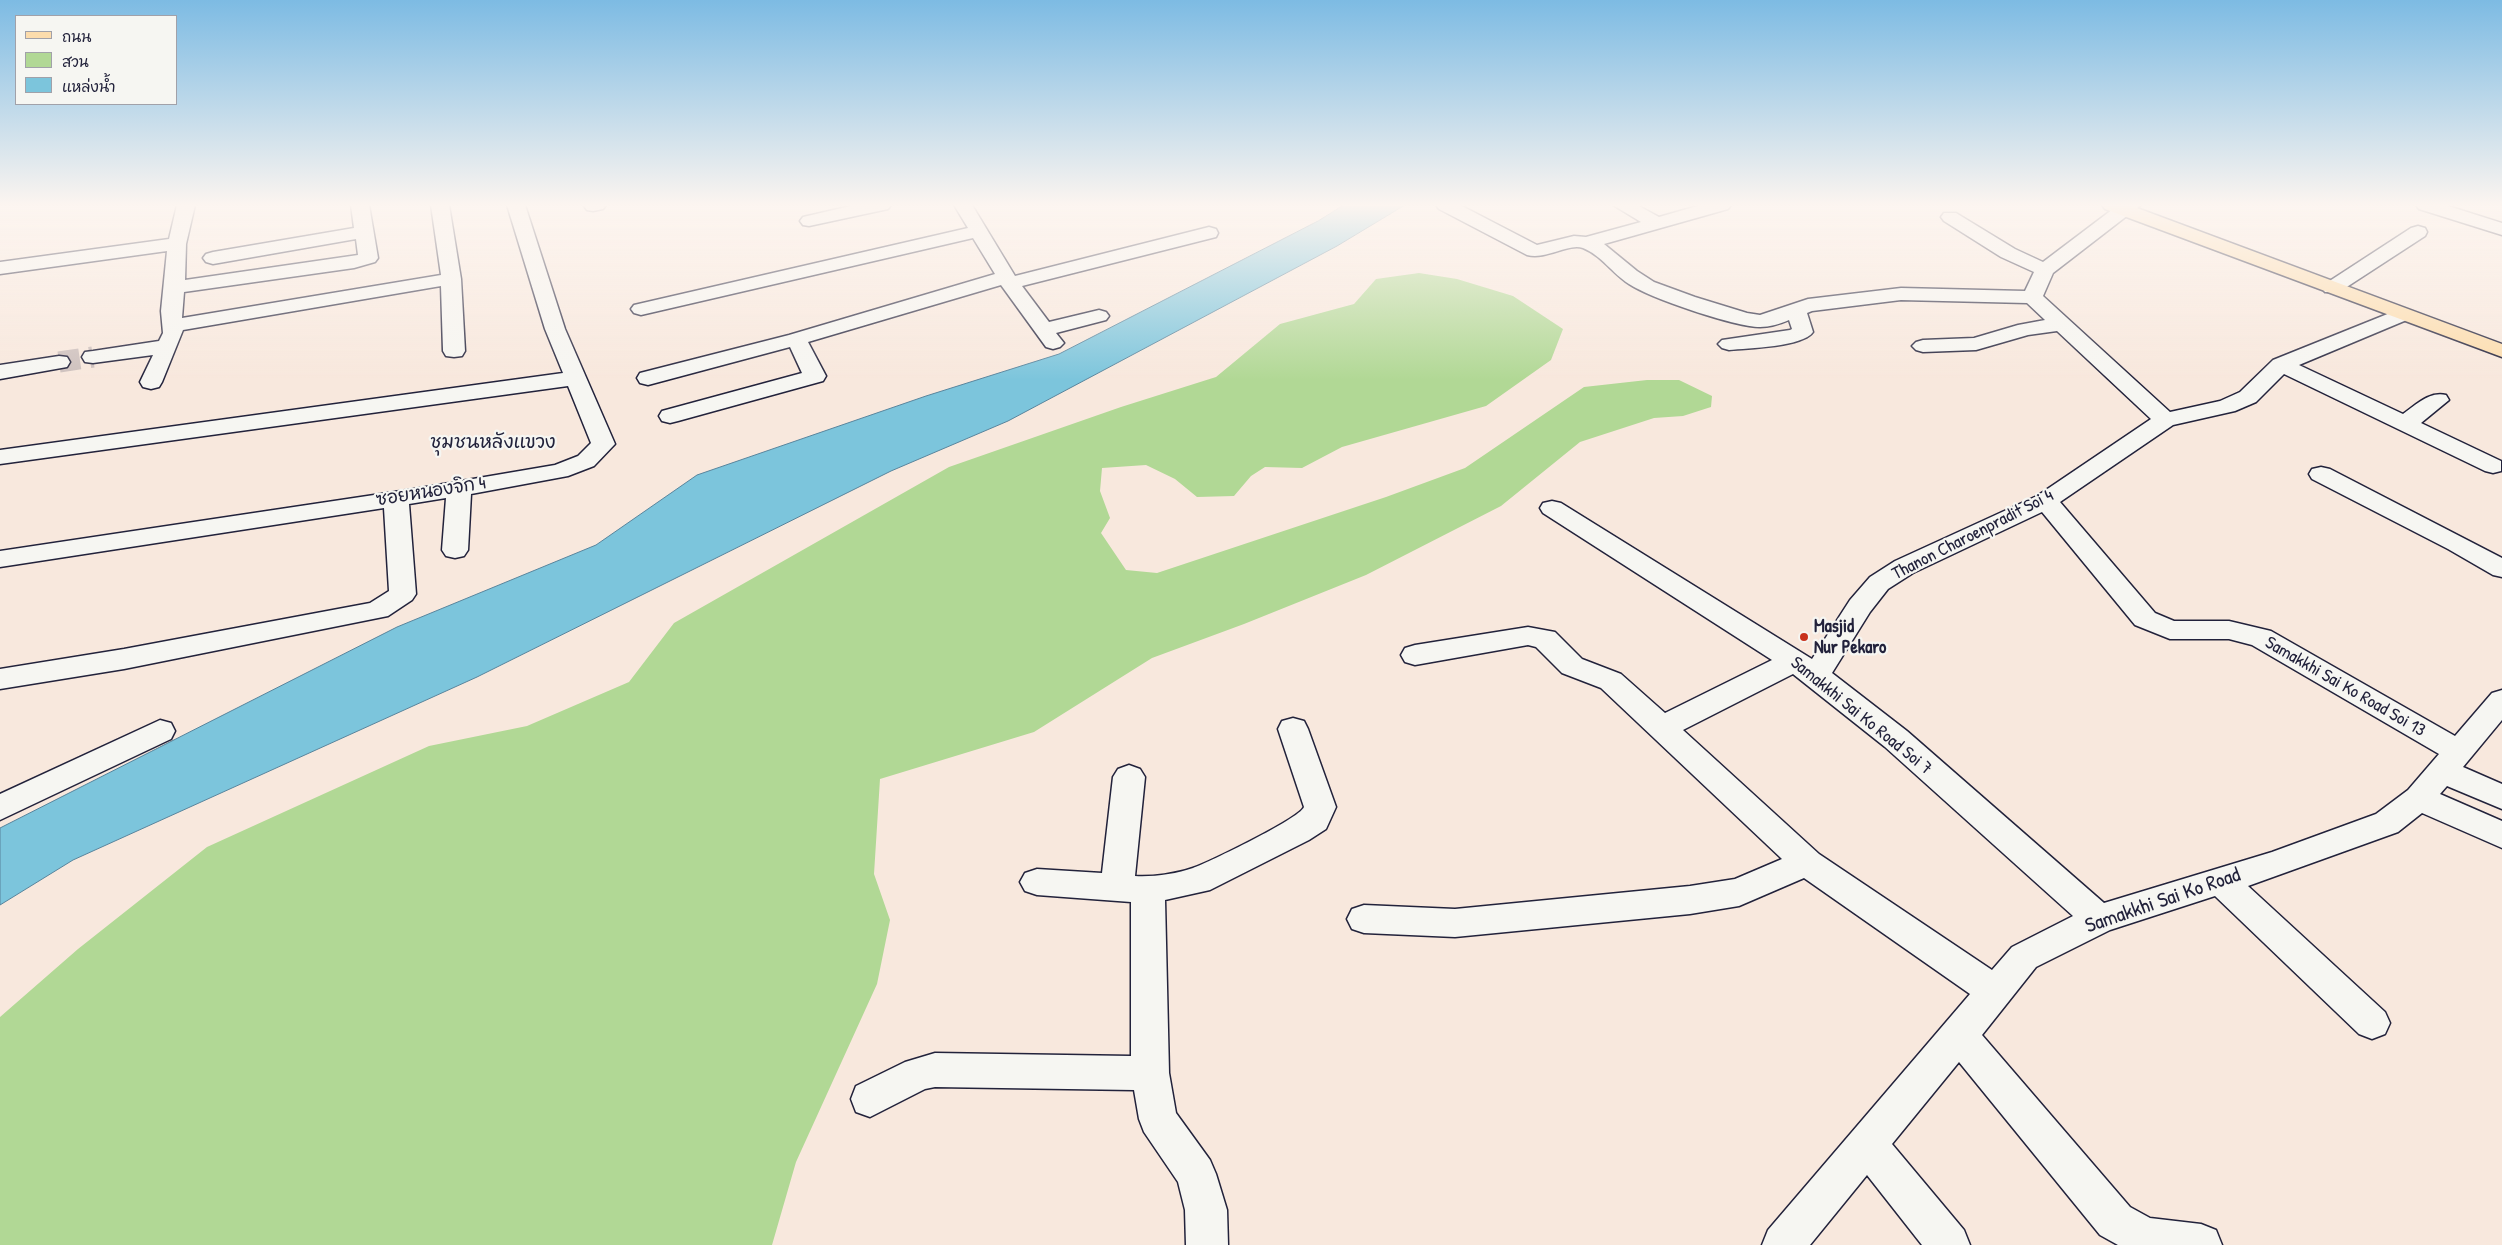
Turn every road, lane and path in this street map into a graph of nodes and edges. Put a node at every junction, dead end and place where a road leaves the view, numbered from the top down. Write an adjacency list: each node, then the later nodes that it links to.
1 (36, 263): 14 (street)
2 (176, 263): 18 (street)
3 (346, 263): 18 (street)
4 (449, 263): 16 (street)
5 (534, 263): 36 (street, ซอยหนองจิก 4)
6 (839, 263): 21 (street)
7 (998, 263): 17 (street)
8 (1080, 263): 17 (street)
9 (1613, 263): 22 (street)
10 (2030, 263): 15 (street)
11 (2053, 263): 15 (street)
12 (2267, 263): 19 (main road)
13 (2370, 263): 19 (street)
14 (0, 268)
15 (2045, 270): 20 (street)
16 (451, 280): 26 (street); 30 (street)
17 (1008, 280): 24 (street); 27 (street)
18 (175, 287): 26 (street)
19 (2332, 288): 23 (main road)
20 (2032, 296): 22 (street); 25 (street)
21 (641, 309)
22 (1795, 310): 28 (street)
23 (2402, 314): 31 (main road); 34 (street, Thanon Charoenpradit Soi 4)
24 (1099, 316)
25 (2062, 324): 29 (street); 41 (street)
26 (171, 336): 32 (street); 38 (street)
27 (796, 339): 37 (street); 40 (street)
28 (1729, 344)
29 (1923, 346)
30 (454, 351)
31 (2502, 351)
32 (93, 357)
33 (59, 362): 35 (street)
34 (2281, 366): 41 (street, Thanon Charoenpradit Soi 4); 42 (street)
35 (0, 372)
36 (576, 378): 43 (street); 46 (street, ซอยหนองจิก 4)
37 (648, 378)
38 (151, 382)
39 (2438, 400): 42 (street)
40 (670, 416)
41 (2165, 420): 48 (street, Thanon Charoenpradit Soi 4)
42 (2404, 424): 44 (street)
43 (0, 457)
44 (2493, 466)
45 (2322, 474): 52 (street)
46 (459, 488): 47 (street, ซอยหนองจิก 4); 50 (street)
47 (395, 499): 51 (street, ซอยหนองจิก 4); 55 (street)
48 (2046, 501): 54 (street, Thanon Charoenpradit Soi 4); 60 (street, Samakkhi Sai Ko Road Soi 13)
49 (1552, 508): 54 (street, Samakkhi Sai Ko Road Soi 7)
50 (455, 550)
51 (0, 559)
52 (2502, 569)
53 (1415, 655): 57 (street)
54 (1805, 668): 57 (street); 71 (street, Samakkhi Sai Ko Road Soi 7)
55 (0, 679)
56 (2502, 700): 60 (street, Samakkhi Sai Ko Road)
57 (1663, 727): 66 (street)
58 (1293, 729): 69 (street)
59 (160, 731): 64 (street)
60 (2451, 761): 62 (street, Samakkhi Sai Ko Road Soi 13); 63 (street, Samakkhi Sai Ko Road)
61 (1129, 777): 69 (street)
62 (2502, 797)
63 (2420, 798): 65 (street); 67 (street, Samakkhi Sai Ko Road)
64 (0, 808)
65 (2502, 835)
66 (1807, 862): 70 (street); 72 (street)
67 (2222, 881): 71 (street, Samakkhi Sai Ko Road); 73 (street)
68 (1037, 882): 69 (street)
69 (1133, 888): 75 (street)
70 (1364, 919)
71 (2099, 919): 72 (street, Samakkhi Sai Ko Road)
72 (1994, 991): 74 (street, Samakkhi Sai Ko Road)
73 (2372, 1023)
74 (1958, 1035): 77 (street, Samakkhi Sai Ko Road); 81 (street)
75 (1150, 1073): 76 (street); 78 (street)
76 (870, 1099)
77 (1868, 1144): 79 (street, Samakkhi Sai Ko Road); 80 (street)
78 (1207, 1245)
79 (1783, 1245)
80 (1949, 1245)
81 (2201, 1245)

